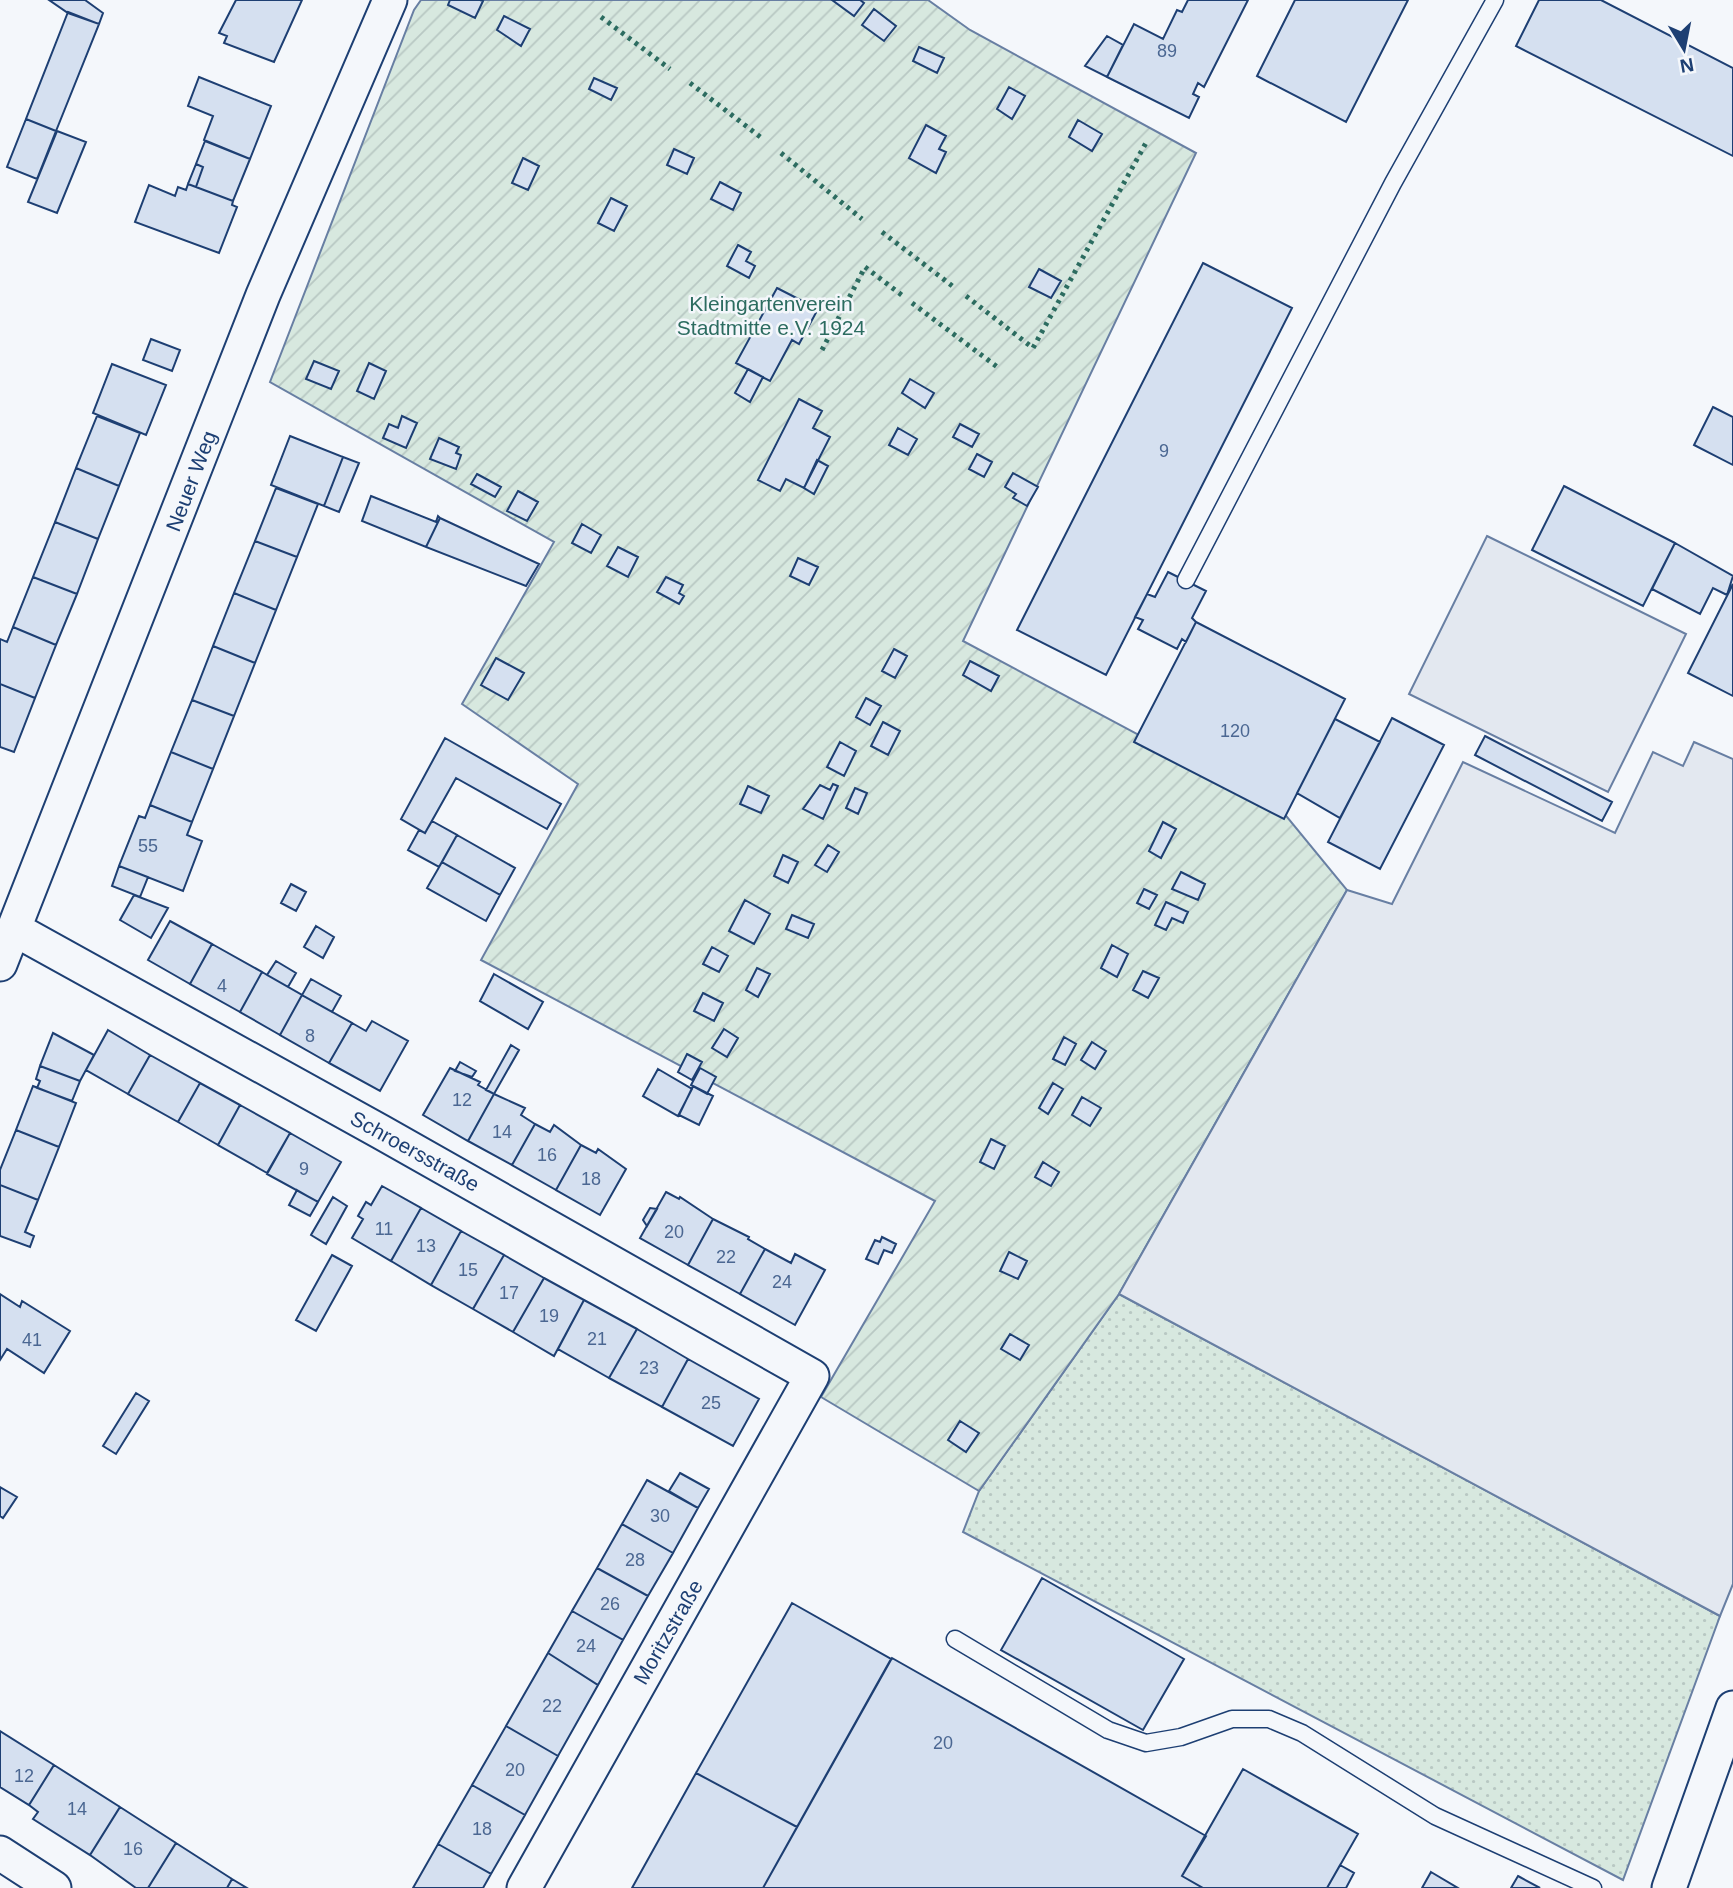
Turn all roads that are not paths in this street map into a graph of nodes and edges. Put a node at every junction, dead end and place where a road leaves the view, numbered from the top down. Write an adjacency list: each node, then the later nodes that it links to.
1 (390, 0): 4 (street, Neuer Weg)
2 (1495, 0): 3 (lane)
3 (1186, 580)
4 (16, 930): 5 (street, Neuer Weg); 6 (street, Schroersstraße)
5 (0, 964)
6 (812, 1376): 11 (street, Moritzstraße)
7 (955, 1639): 12 (lane)
8 (1733, 1708): 13 (street)
9 (0, 1853): 10 (street)
10 (54, 1888)
11 (524, 1888)
12 (1593, 1888)
13 (1669, 1888)

